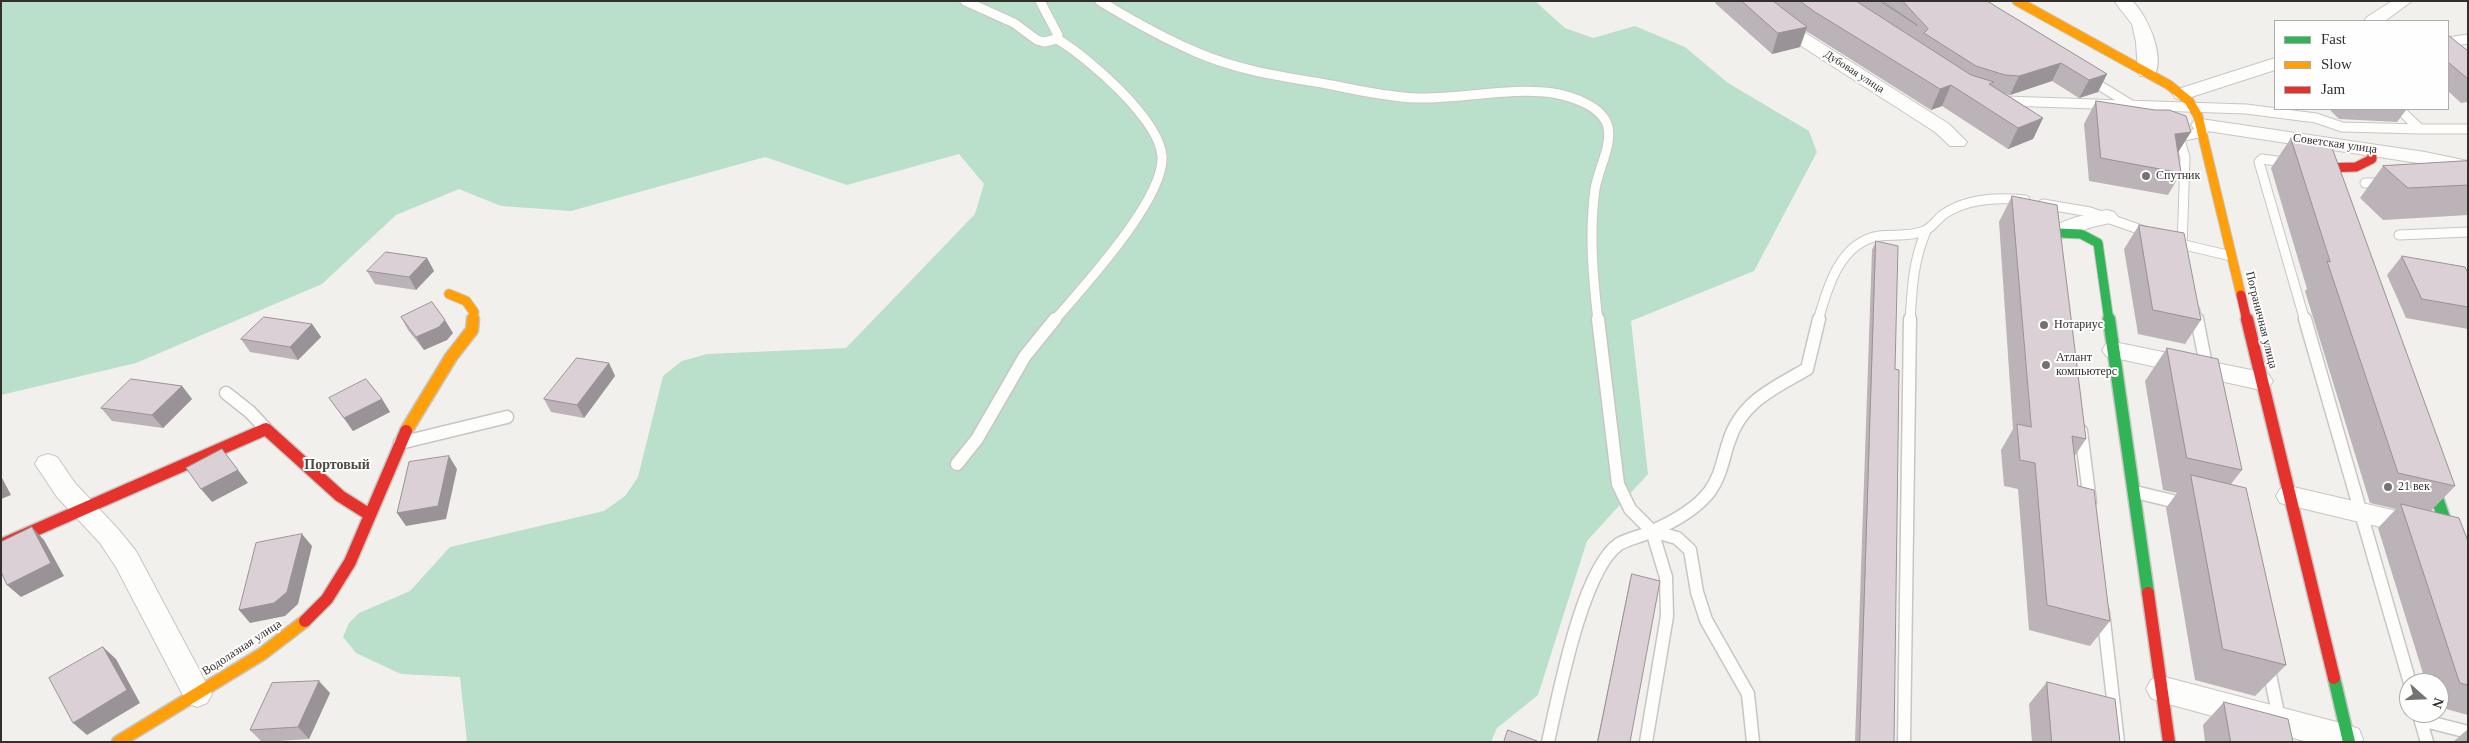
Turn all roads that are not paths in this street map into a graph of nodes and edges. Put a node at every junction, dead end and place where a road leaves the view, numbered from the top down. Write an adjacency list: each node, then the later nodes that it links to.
1 (965, 1): 9 (lane)
2 (1040, 1): 9 (lane)
3 (1100, 1): 56 (lane)
4 (1751, 1): 21 (street, Дубовая улица)
5 (2017, 1): 14 (street)
6 (2122, 1): 14 (street)
7 (2404, 1): 8 (street)
8 (2375, 20)
9 (1057, 39): 48 (lane)
10 (2468, 39): 11 (lane)
11 (2449, 42)
12 (2274, 65): 18 (street)
13 (2077, 72): 16 (lane)
14 (2147, 72): 18 (street)
15 (1995, 100): 16 (lane)
16 (2135, 106): 18 (lane)
17 (2401, 110): 19 (lane)
18 (2195, 115): 19 (lane); 22 (street, Советская улица); 33 (lane); 34 (street, Пограничная улица)
19 (2420, 129): 20 (lane)
20 (2468, 129)
21 (1957, 142)
22 (2372, 150): 23 (street); 24 (street, Советская улица)
23 (2314, 167): 27 (street); 53 (lane)
24 (2468, 167)
25 (2365, 183): 26 (lane)
26 (2393, 183)
27 (2332, 196)
28 (2108, 217): 29 (lane); 32 (street); 33 (lane)
29 (1926, 231): 56 (lane); 74 (lane)
30 (2468, 232): 31 (lane)
31 (2399, 235)
32 (2058, 238): 38 (street)
33 (2181, 245): 34 (lane); 35 (lane)
34 (2231, 256): 40 (street, Пограничная улица)
35 (2185, 264)
36 (2191, 293): 39 (lane)
37 (450, 294): 45 (street, Водолазная улица)
38 (2114, 350): 39 (street); 49 (street)
39 (2208, 374): 40 (street)
40 (2261, 381): 50 (street, Пограничная улица)
41 (226, 393): 44 (lane)
42 (507, 417): 45 (lane)
43 (2080, 419): 55 (lane)
44 (266, 429): 52 (street); 54 (street)
45 (398, 443): 54 (street, Водолазная улица)
46 (2423, 458): 57 (street)
47 (48, 464): 52 (street)
48 (957, 464)
49 (2134, 491): 51 (lane); 63 (street)
50 (2289, 496): 53 (street); 69 (street, Пограничная улица)
51 (2200, 507)
52 (82, 508): 58 (street); 64 (street)
53 (2360, 512): 57 (street); 62 (lane)
54 (370, 514): 64 (street, Водолазная улица)
55 (2092, 517)
56 (1652, 531): 71 (lane); 72 (lane); 73 (lane)
57 (2449, 533): 59 (street)
58 (1, 545)
59 (2468, 586)
60 (2101, 595): 75 (lane)
61 (2266, 652): 67 (lane)
62 (2407, 673)
63 (2161, 689): 67 (street); 76 (street)
64 (197, 694): 70 (street, Водолазная улица)
65 (2422, 723): 77 (lane)
66 (2441, 723): 68 (lane)
67 (2282, 731): 69 (street)
68 (2468, 732)
69 (2348, 740)
70 (118, 742)
71 (1548, 742)
72 (1646, 742)
73 (1753, 742)
74 (1904, 742)
75 (2118, 742)
76 (2169, 742)
77 (2427, 742)

